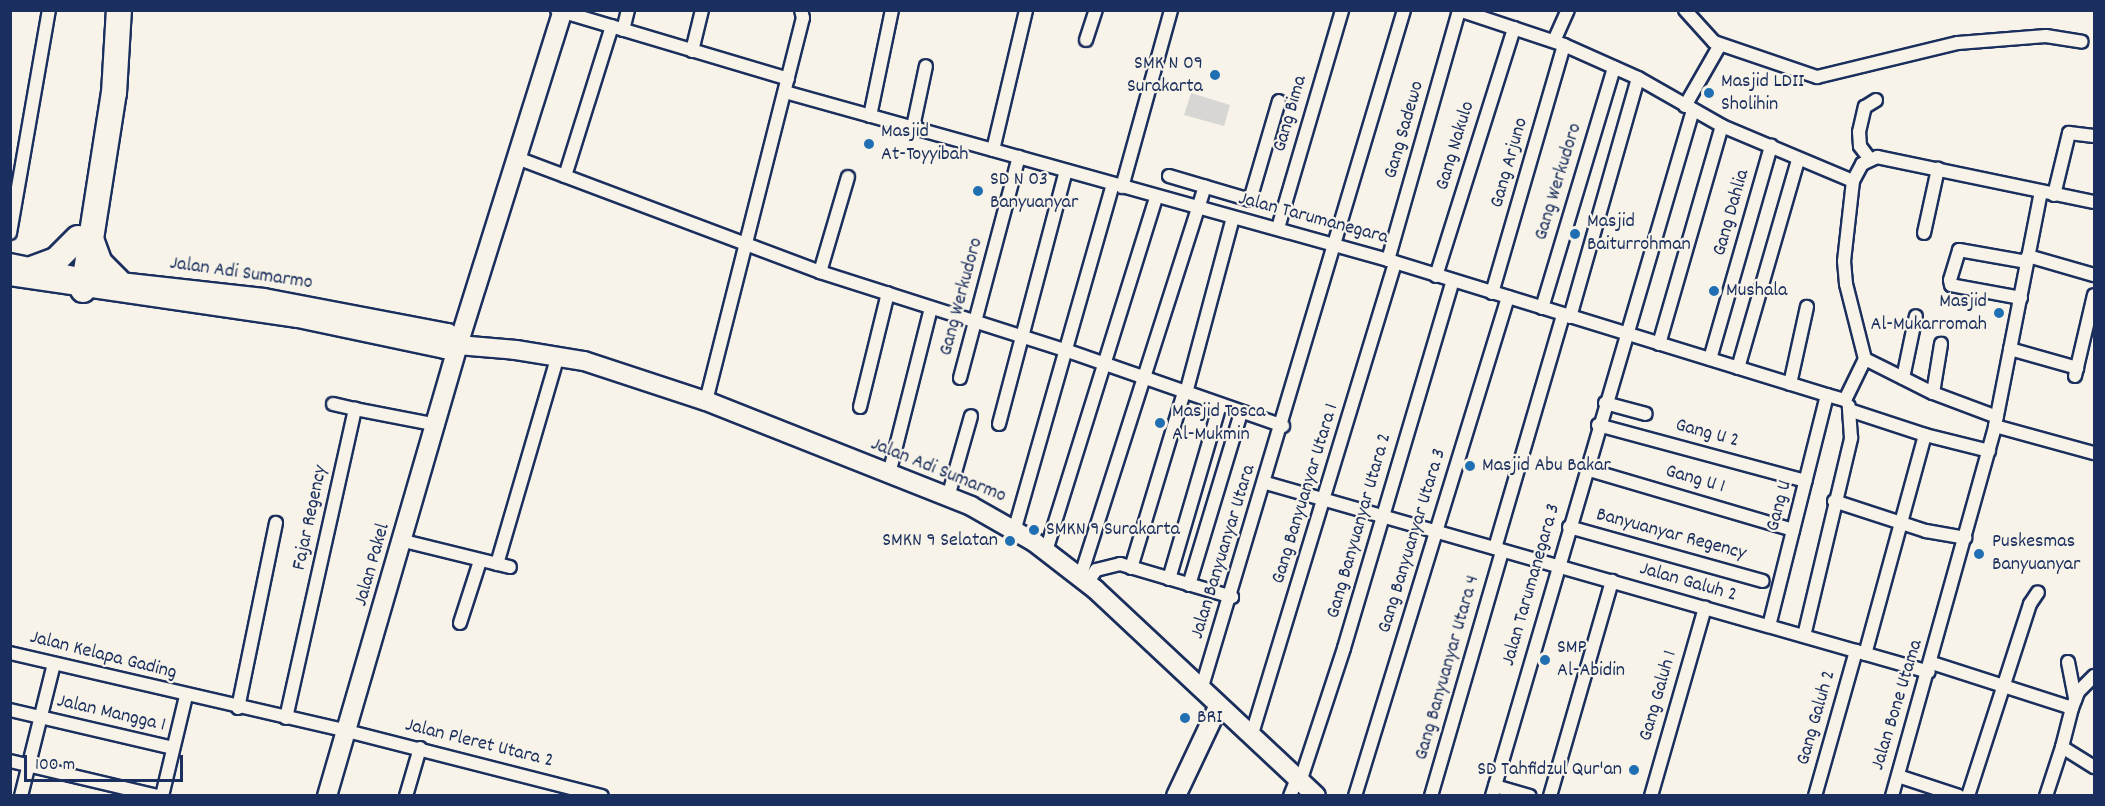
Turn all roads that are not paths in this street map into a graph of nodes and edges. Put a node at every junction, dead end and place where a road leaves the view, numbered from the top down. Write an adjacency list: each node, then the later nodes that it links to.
1 (49, 10): 58 (street)
2 (105, 10): 60 (highway)
3 (119, 10): 60 (highway)
4 (628, 10): 18 (street)
5 (702, 10): 24 (street)
6 (801, 10): 28 (street)
7 (892, 10): 33 (street)
8 (1026, 10): 38 (street)
9 (1096, 10): 20 (street)
10 (1171, 10): 49 (street)
11 (1341, 10): 57 (street, Gang Bima)
12 (1404, 10): 62 (street, Jalan Banyuanyar Utara)
13 (1568, 10): 22 (street, Gang Arjuno)
14 (1685, 10): 23 (street)
15 (561, 11): 18 (street); 40 (main road, Jalan Pakel)
16 (1459, 11): 17 (street); 64 (street, Gang Sadewo)
17 (1489, 15): 19 (street)
18 (618, 28): 24 (street); 45 (street)
19 (1514, 28): 22 (street); 70 (street, Gang Nakulo)
20 (1086, 40)
21 (2082, 42): 23 (street)
22 (1559, 43): 26 (street); 75 (street, Gang Arjuno)
23 (1720, 45): 32 (street, Jalan Tarumanegara 3)
24 (692, 51): 28 (street)
25 (926, 66): 35 (street)
26 (1614, 68): 27 (street); 82 (street, Gang Werkudoro)
27 (1638, 78): 32 (street); 83 (street, Gang Banyuanyar Utara 4)
28 (788, 79): 29 (street)
29 (785, 92): 33 (street, Jalan Tarumanegara); 61 (street)
30 (1876, 100): 41 (street)
31 (1279, 101): 50 (street)
32 (1689, 108): 34 (street); 86 (street, Jalan Tarumanegara 3)
33 (870, 116): 35 (street, Jalan Tarumanegara)
34 (1722, 126): 37 (street); 88 (street)
35 (913, 127): 38 (street, Jalan Tarumanegara)
36 (2094, 136): 52 (street)
37 (1771, 146): 42 (street); 94 (street, Gang Dahlia)
38 (993, 150): 39 (street, Jalan Tarumanegara)
39 (1019, 157): 44 (street, Jalan Tarumanegara); 85 (street, Gang Werkudoro)
40 (517, 158): 45 (street); 90 (main road, Jalan Pakel)
41 (1869, 158): 43 (street); 48 (street)
42 (1798, 160): 48 (street); 97 (street)
43 (1938, 169): 51 (street); 59 (street)
44 (1066, 171): 49 (street, Jalan Tarumanegara); 87 (street)
45 (566, 176): 61 (street)
46 (1169, 176): 50 (street)
47 (848, 177): 67 (street)
48 (1853, 181): 95 (street)
49 (1117, 186): 53 (street, Jalan Tarumanegara); 92 (street)
50 (1205, 186): 55 (street)
51 (2041, 192): 52 (street); 63 (street, Jalan Bone Utama)
52 (2054, 195): 54 (street)
53 (1156, 197): 55 (street, Jalan Tarumanegara); 96 (street)
54 (2094, 202)
55 (1198, 208): 56 (street, Jalan Tarumanegara); 99 (street)
56 (1233, 218): 57 (street, Jalan Tarumanegara); 102 (street)
57 (1278, 228): 62 (street, Jalan Tarumanegara)
58 (10, 233)
59 (1924, 233)
60 (84, 237): 66 (highway); 71 (highway); 73 (highway)
61 (746, 246): 67 (street); 106 (street)
62 (1336, 246): 64 (street, Jalan Tarumanegara); 120 (street, Jalan Banyuanyar Utara)
63 (2027, 259): 68 (street); 78 (street, Jalan Bone Utama); 78 (street)
64 (1392, 261): 70 (street, Jalan Tarumanegara); 129 (street, Gang Banyuanyar Utara 1)
65 (10, 263): 66 (main road, Jalan Adi Sumarmo)
66 (34, 268): 73 (main road, Jalan Adi Sumarmo)
67 (820, 272): 74 (street)
68 (2094, 275)
69 (10, 276): 73 (main road, Jalan Adi Sumarmo)
70 (1436, 276): 72 (street, Jalan Tarumanegara)
71 (118, 281): 73 (main road, Jalan Adi Sumarmo); 79 (main road, Jalan Adi Sumarmo)
72 (1453, 281): 75 (street, Jalan Tarumanegara); 131 (street, Gang Banyuanyar Utara 2)
73 (78, 283): 79 (main road, Jalan Adi Sumarmo)
74 (888, 293): 81 (street); 110 (street)
75 (1492, 293): 77 (street, Jalan Tarumanegara)
76 (2094, 295): 91 (street)
77 (1508, 297): 82 (street, Jalan Tarumanegara); 137 (street, Gang Banyuanyar Utara 3)
78 (2021, 298): 91 (street, Jalan Bone Utama)
79 (263, 305): 90 (main road, Jalan Adi Sumarmo)
80 (1807, 307): 101 (street)
81 (931, 308): 85 (street); 125 (street)
82 (1542, 308): 83 (street, Jalan Tarumanegara)
83 (1567, 316): 86 (street, Jalan Tarumanegara); 140 (street, Gang Banyuanyar Utara 4)
84 (1916, 316): 100 (street)
85 (976, 323): 87 (street); 98 (street, Gang Werkudoro)
86 (1626, 334): 88 (street, Jalan Tarumanegara); 107 (street, Jalan Tarumanegara 3)
87 (1024, 339): 92 (street); 117 (street)
88 (1659, 344): 94 (street, Jalan Tarumanegara)
89 (1941, 344): 103 (street)
90 (458, 345): 93 (main road, Jalan Adi Sumarmo); 118 (main road, Jalan Pakel)
91 (2010, 349): 116 (street, Jalan Bone Utama)
92 (1065, 350): 96 (street); 135 (street)
93 (558, 355): 106 (main road, Jalan Adi Sumarmo); 143 (street)
94 (1710, 359): 97 (street, Jalan Tarumanegara)
95 (1865, 359): 100 (street); 105 (street)
96 (1106, 365): 99 (street); 141 (street)
97 (1738, 368): 101 (street, Jalan Tarumanegara)
98 (960, 378)
99 (1144, 378): 102 (street); 148 (street)
100 (1903, 378): 103 (street)
101 (1790, 384): 104 (street, Jalan Tarumanegara)
102 (1185, 392): 109 (street); 146 (street)
103 (1933, 393): 116 (street)
104 (1827, 395): 105 (street, Jalan Tarumanegara); 126 (street, Gang U)
105 (1845, 400): 112 (street)
106 (706, 401): 125 (main road, Jalan Adi Sumarmo)
107 (1605, 403): 114 (street); 119 (street, Jalan Tarumanegara 3)
108 (333, 404): 111 (street)
109 (1220, 405): 113 (street); 147 (street)
110 (860, 407)
111 (355, 409): 118 (street); 172 (street, Fajar Regency)
112 (1852, 411): 121 (street); 130 (street)
113 (1241, 412): 120 (street); 151 (street)
114 (1646, 414)
115 (971, 416): 128 (street)
116 (1996, 421): 122 (street, Jalan Bone Utama); 123 (street)
117 (999, 424)
118 (436, 425): 139 (main road, Jalan Pakel)
119 (1598, 425): 124 (street, Jalan Tarumanegara 3); 126 (street, Gang U 2)
120 (1283, 426): 127 (street, Jalan Banyuanyar Utara)
121 (1925, 435): 122 (street); 132 (street, Gang Galuh 2)
122 (1989, 451): 138 (street, Jalan Bone Utama)
123 (2094, 453)
124 (1586, 469): 134 (street, Jalan Tarumanegara 3); 136 (street, Gang U 1)
125 (890, 474): 128 (main road, Jalan Adi Sumarmo)
126 (1806, 481): 136 (street, Gang U)
127 (1266, 483): 129 (street, Jalan Galuh 2); 152 (street, Jalan Banyuanyar Utara)
128 (948, 497): 135 (main road, Jalan Adi Sumarmo)
129 (1326, 498): 131 (street, Jalan Galuh 2); 174 (street, Gang Banyuanyar Utara 1)
130 (1834, 501): 132 (street); 157 (street)
131 (1383, 516): 137 (street, Jalan Galuh 2); 182 (street, Gang Banyuanyar Utara 2)
132 (1903, 521): 138 (street); 158 (street, Gang Galuh 2)
133 (276, 523): 169 (street)
134 (1569, 527): 144 (street, Jalan Tarumanegara 3); 150 (street, Banyuanyar Regency)
135 (1015, 528): 141 (main road, Jalan Adi Sumarmo)
136 (1793, 530): 156 (street, Gang U)
137 (1436, 531): 140 (street, Jalan Galuh 2); 192 (street, Gang Banyuanyar Utara 3)
138 (1965, 538): 162 (street, Jalan Bone Utama)
139 (404, 541): 142 (street); 173 (main road, Jalan Pakel)
140 (1498, 550): 144 (street, Jalan Galuh 2); 193 (street, Gang Banyuanyar Utara 4)
141 (1046, 551): 148 (main road, Jalan Adi Sumarmo)
142 (480, 561): 143 (street); 155 (street)
143 (497, 564): 145 (street)
144 (1558, 566): 149 (street, Jalan Galuh 2); 183 (street, Jalan Tarumanegara 3)
145 (510, 567)
146 (1131, 568): 147 (street); 148 (street)
147 (1168, 579): 151 (street)
148 (1084, 580): 165 (main road, Jalan Adi Sumarmo)
149 (1612, 581): 154 (street, Jalan Galuh 2); 195 (street)
150 (1763, 581)
151 (1188, 585): 152 (street)
152 (1232, 597): 165 (street, Jalan Banyuanyar Utara)
153 (2035, 597): 164 (street)
154 (1705, 608): 156 (street, Jalan Galuh 2); 196 (street, Gang Galuh 1)
155 (460, 623)
156 (1769, 626): 157 (street, Jalan Galuh 2)
157 (1804, 636): 158 (street, Jalan Galuh 2)
158 (1860, 652): 162 (street, Jalan Galuh 2); 197 (street, Gang Galuh 2)
159 (10, 653): 161 (street, Jalan Kelapa Gading)
160 (2068, 662): 167 (street)
161 (54, 664): 166 (street, Jalan Kelapa Gading); 171 (street)
162 (1930, 667): 164 (street, Jalan Galuh 2); 181 (street, Jalan Bone Utama)
163 (2094, 676): 167 (street)
164 (2004, 685): 167 (street, Jalan Galuh 2); 200 (street)
165 (1201, 690): 168 (main road, Jalan Adi Sumarmo)
166 (186, 696): 169 (street, Jalan Kelapa Gading); 176 (street)
167 (2075, 699): 175 (street)
168 (1218, 707): 174 (main road, Jalan Adi Sumarmo); 190 (main road)
169 (238, 708): 172 (street, Jalan Kelapa Gading)
170 (10, 710): 171 (street, Jalan Mangga 1)
171 (41, 717): 176 (street, Jalan Mangga 1); 179 (street)
172 (286, 718): 173 (street, Jalan Pleret Utara 2)
173 (347, 731): 177 (street, Jalan Pleret Utara 2); 187 (main road, Jalan Pakel)
174 (1251, 736): 182 (main road, Jalan Adi Sumarmo)
175 (2062, 747): 180 (street); 201 (street)
176 (173, 748): 186 (street)
177 (420, 748): 188 (street); 189 (street, Jalan Pleret Utara 2)
178 (10, 761): 179 (street)
179 (29, 765): 184 (street); 185 (street)
180 (2094, 767)
181 (1898, 776): 198 (street, Jalan Bone Utama); 199 (street)
182 (1296, 786): 191 (main road, Jalan Adi Sumarmo)
183 (1493, 791): 194 (street)
184 (21, 795)
185 (158, 795)
186 (162, 795)
187 (327, 795)
188 (406, 795)
189 (602, 795)
190 (1176, 795)
191 (1316, 795)
192 (1355, 795)
193 (1431, 795)
194 (1530, 795)
195 (1550, 795)
196 (1650, 795)
197 (1815, 795)
198 (1892, 795)
199 (1959, 795)
200 (1968, 795)
201 (2046, 795)

